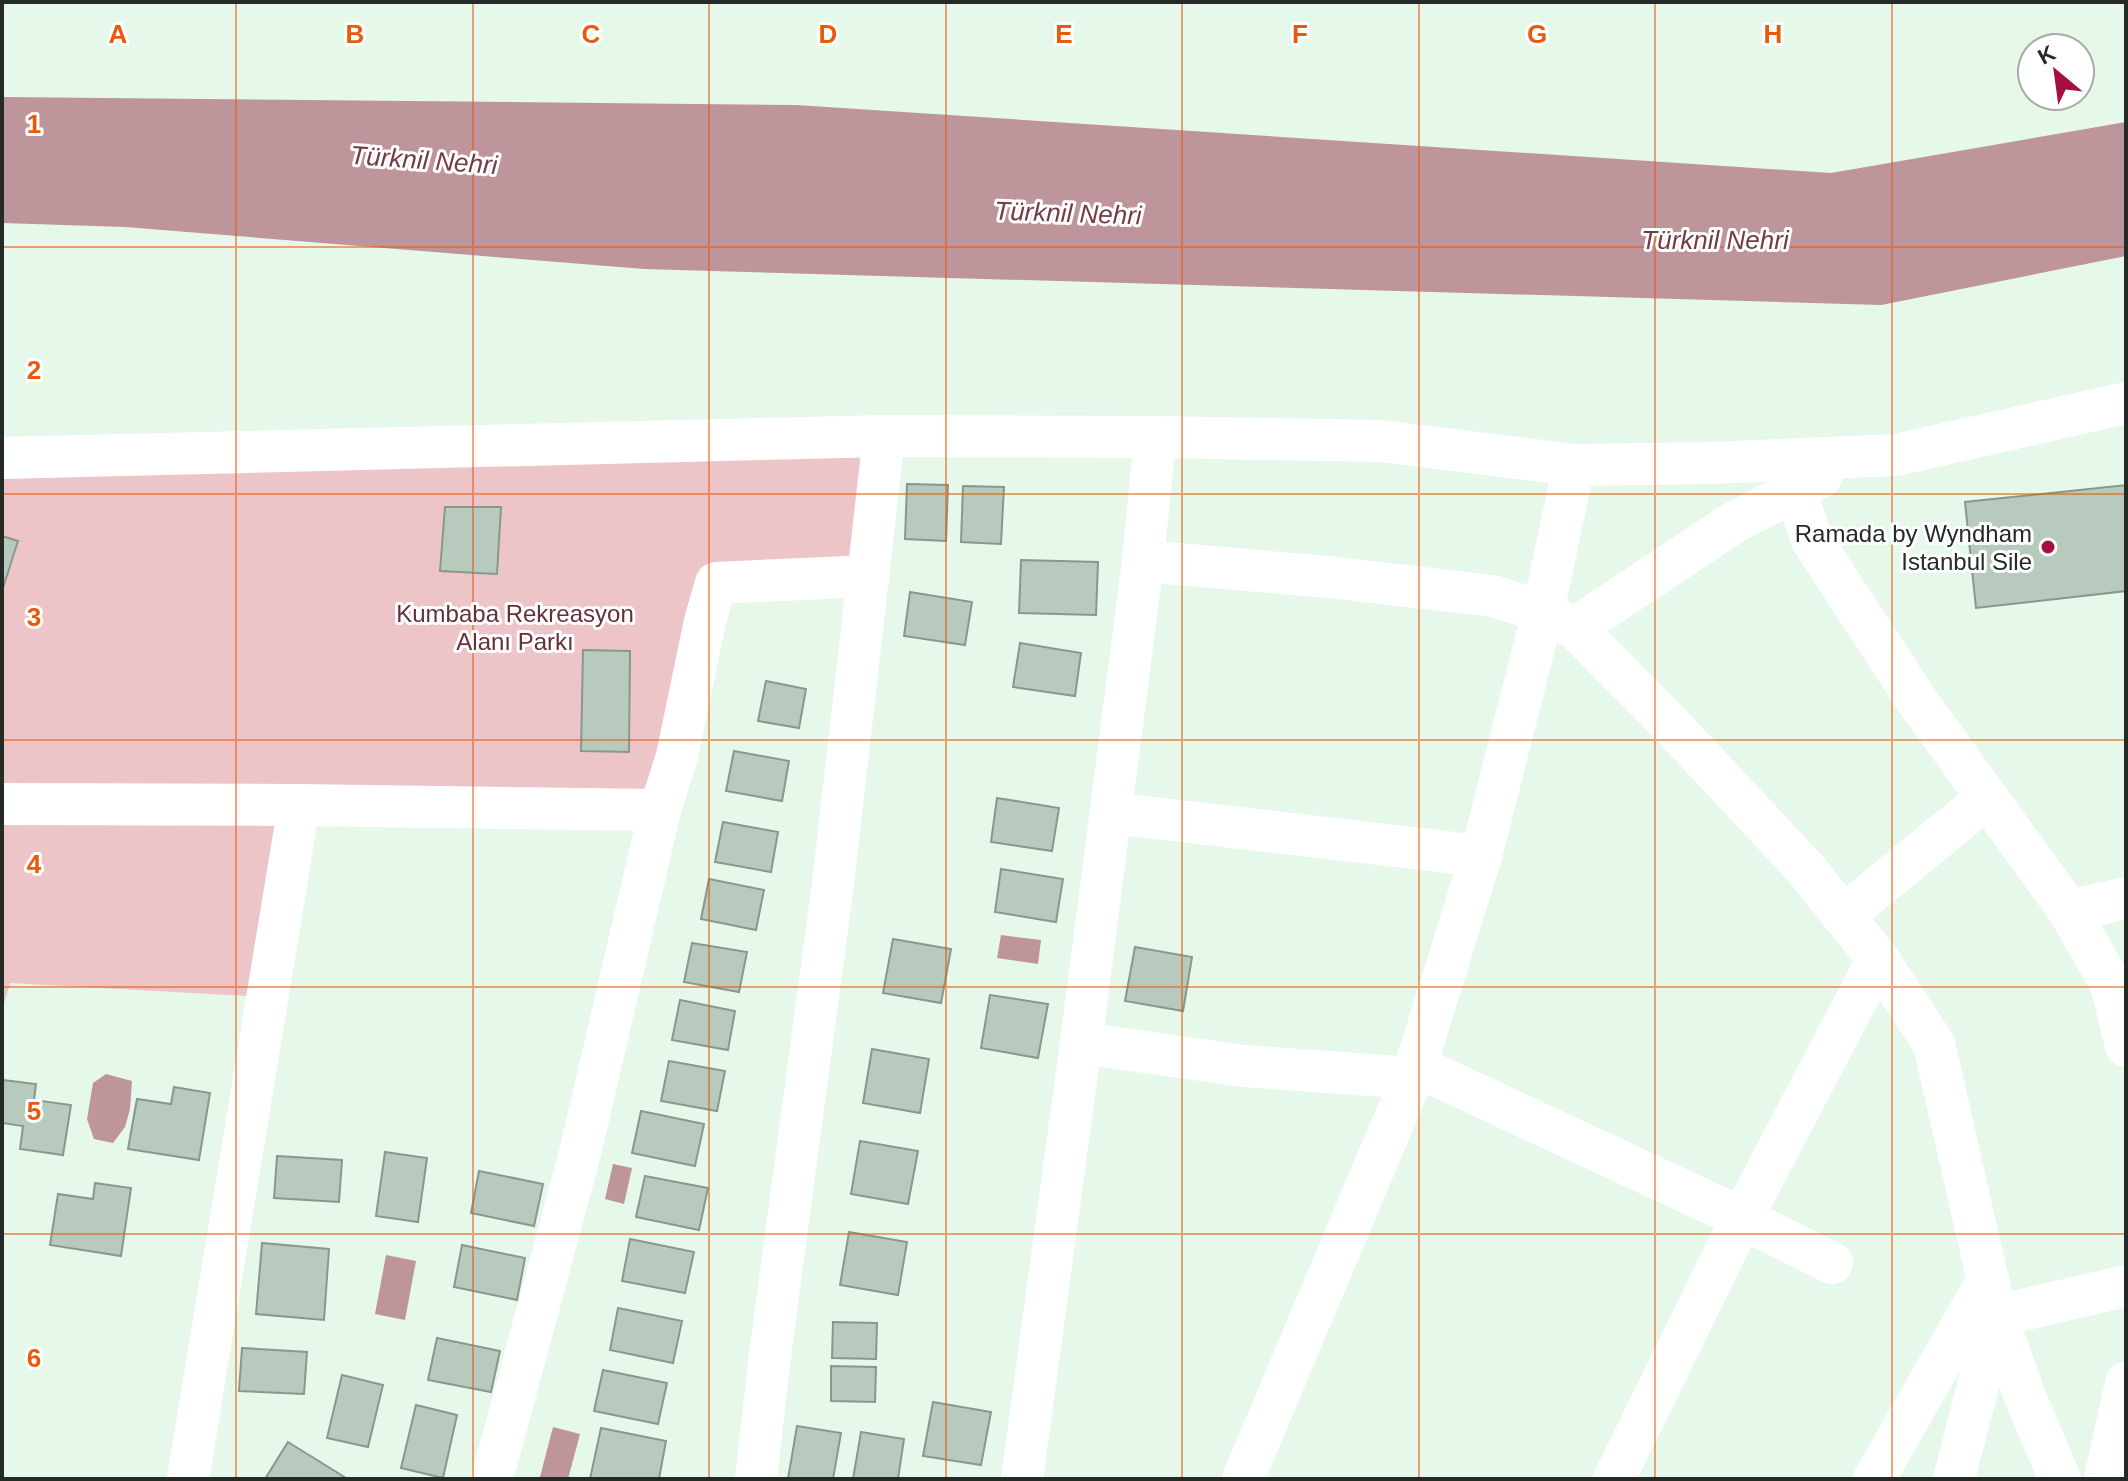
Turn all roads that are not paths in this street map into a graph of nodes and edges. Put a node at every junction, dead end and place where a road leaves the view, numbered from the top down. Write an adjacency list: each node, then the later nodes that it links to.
1 (2126, 403): 4 (street)
2 (884, 436): 3 (street); 5 (street); 9 (street)
3 (1155, 437): 6 (street); 8 (street)
4 (1860, 456): 6 (street); 7 (street)
5 (2, 458)
6 (1574, 465): 10 (street)
7 (1795, 491): 10 (street); 11 (street)
8 (1143, 561): 10 (street); 15 (street)
9 (869, 576): 14 (street); 31 (street)
10 (1559, 620): 16 (street); 19 (street)
11 (1987, 798): 18 (street); 19 (street)
12 (2, 804): 13 (street)
13 (299, 805): 14 (street); 29 (street)
14 (660, 810): 30 (street)
15 (1111, 813): 16 (street); 21 (street)
16 (1481, 856): 23 (street)
17 (2126, 898): 18 (street)
18 (2069, 911): 22 (street)
19 (1843, 916): 20 (street)
20 (1878, 959): 24 (street); 27 (street)
21 (1081, 1043): 23 (street); 32 (street)
22 (2126, 1046)
23 (1414, 1072): 24 (street); 33 (street)
24 (1742, 1218): 25 (street); 34 (street)
25 (1832, 1263)
26 (2126, 1286): 27 (street)
27 (1992, 1298): 35 (street); 36 (street); 37 (street)
28 (2126, 1383): 38 (street)
29 (188, 1479)
30 (492, 1479)
31 (756, 1479)
32 (1022, 1479)
33 (1243, 1479)
34 (1614, 1479)
35 (1874, 1479)
36 (1954, 1479)
37 (2060, 1479)
38 (2105, 1479)

